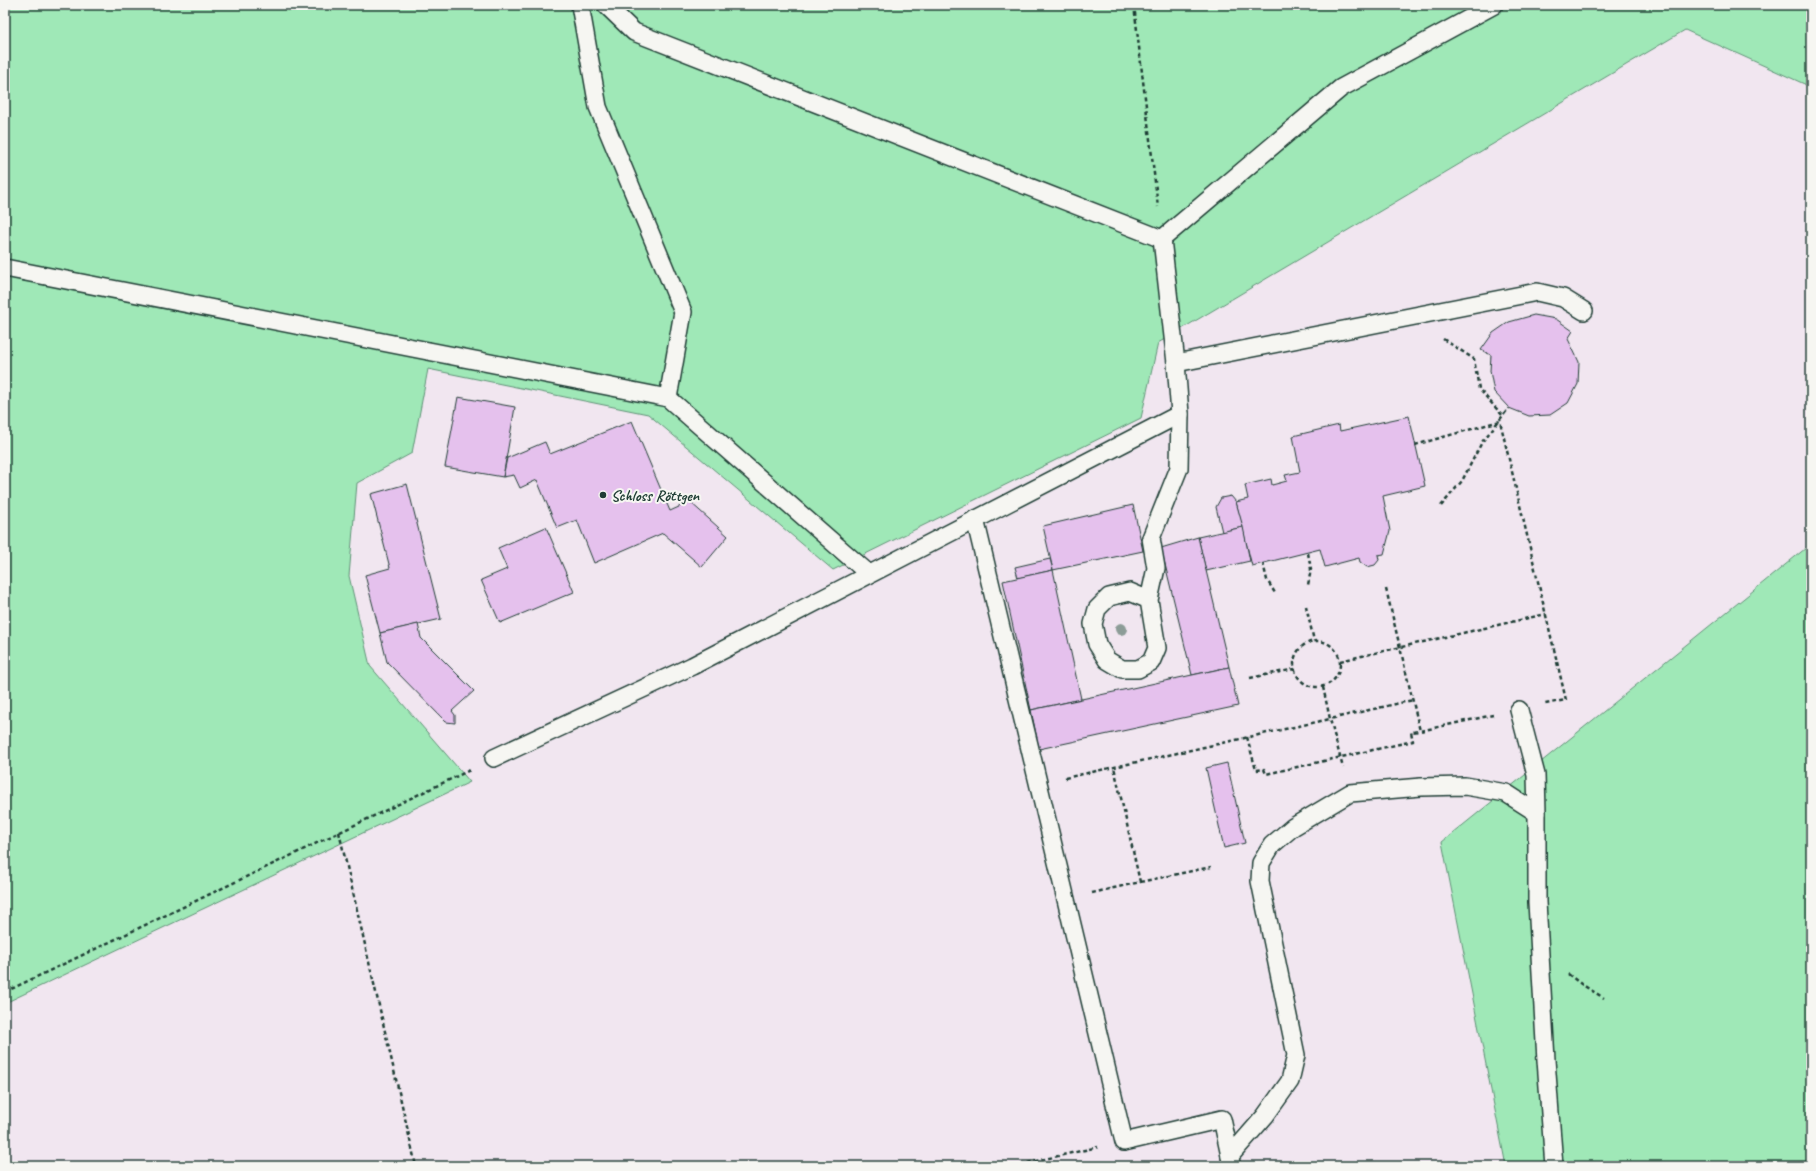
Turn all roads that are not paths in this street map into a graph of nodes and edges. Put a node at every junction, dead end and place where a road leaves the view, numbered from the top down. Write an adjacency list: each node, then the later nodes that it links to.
1 (580, 5): 8 (lane)
2 (606, 5): 4 (lane)
3 (1494, 5): 4 (lane)
4 (1162, 239): 7 (lane)
5 (5, 268): 8 (lane)
6 (1584, 311): 7 (lane)
7 (1176, 363): 9 (lane)
8 (668, 398): 11 (lane)
9 (1180, 414): 10 (lane); 12 (lane)
10 (975, 519): 11 (lane); 16 (lane)
11 (869, 574): 14 (lane)
12 (1149, 600): 12 (lane)
13 (1519, 710): 15 (lane)
14 (494, 758)
15 (1537, 813): 16 (lane); 17 (lane)
16 (1231, 1161)
17 (1554, 1166)

